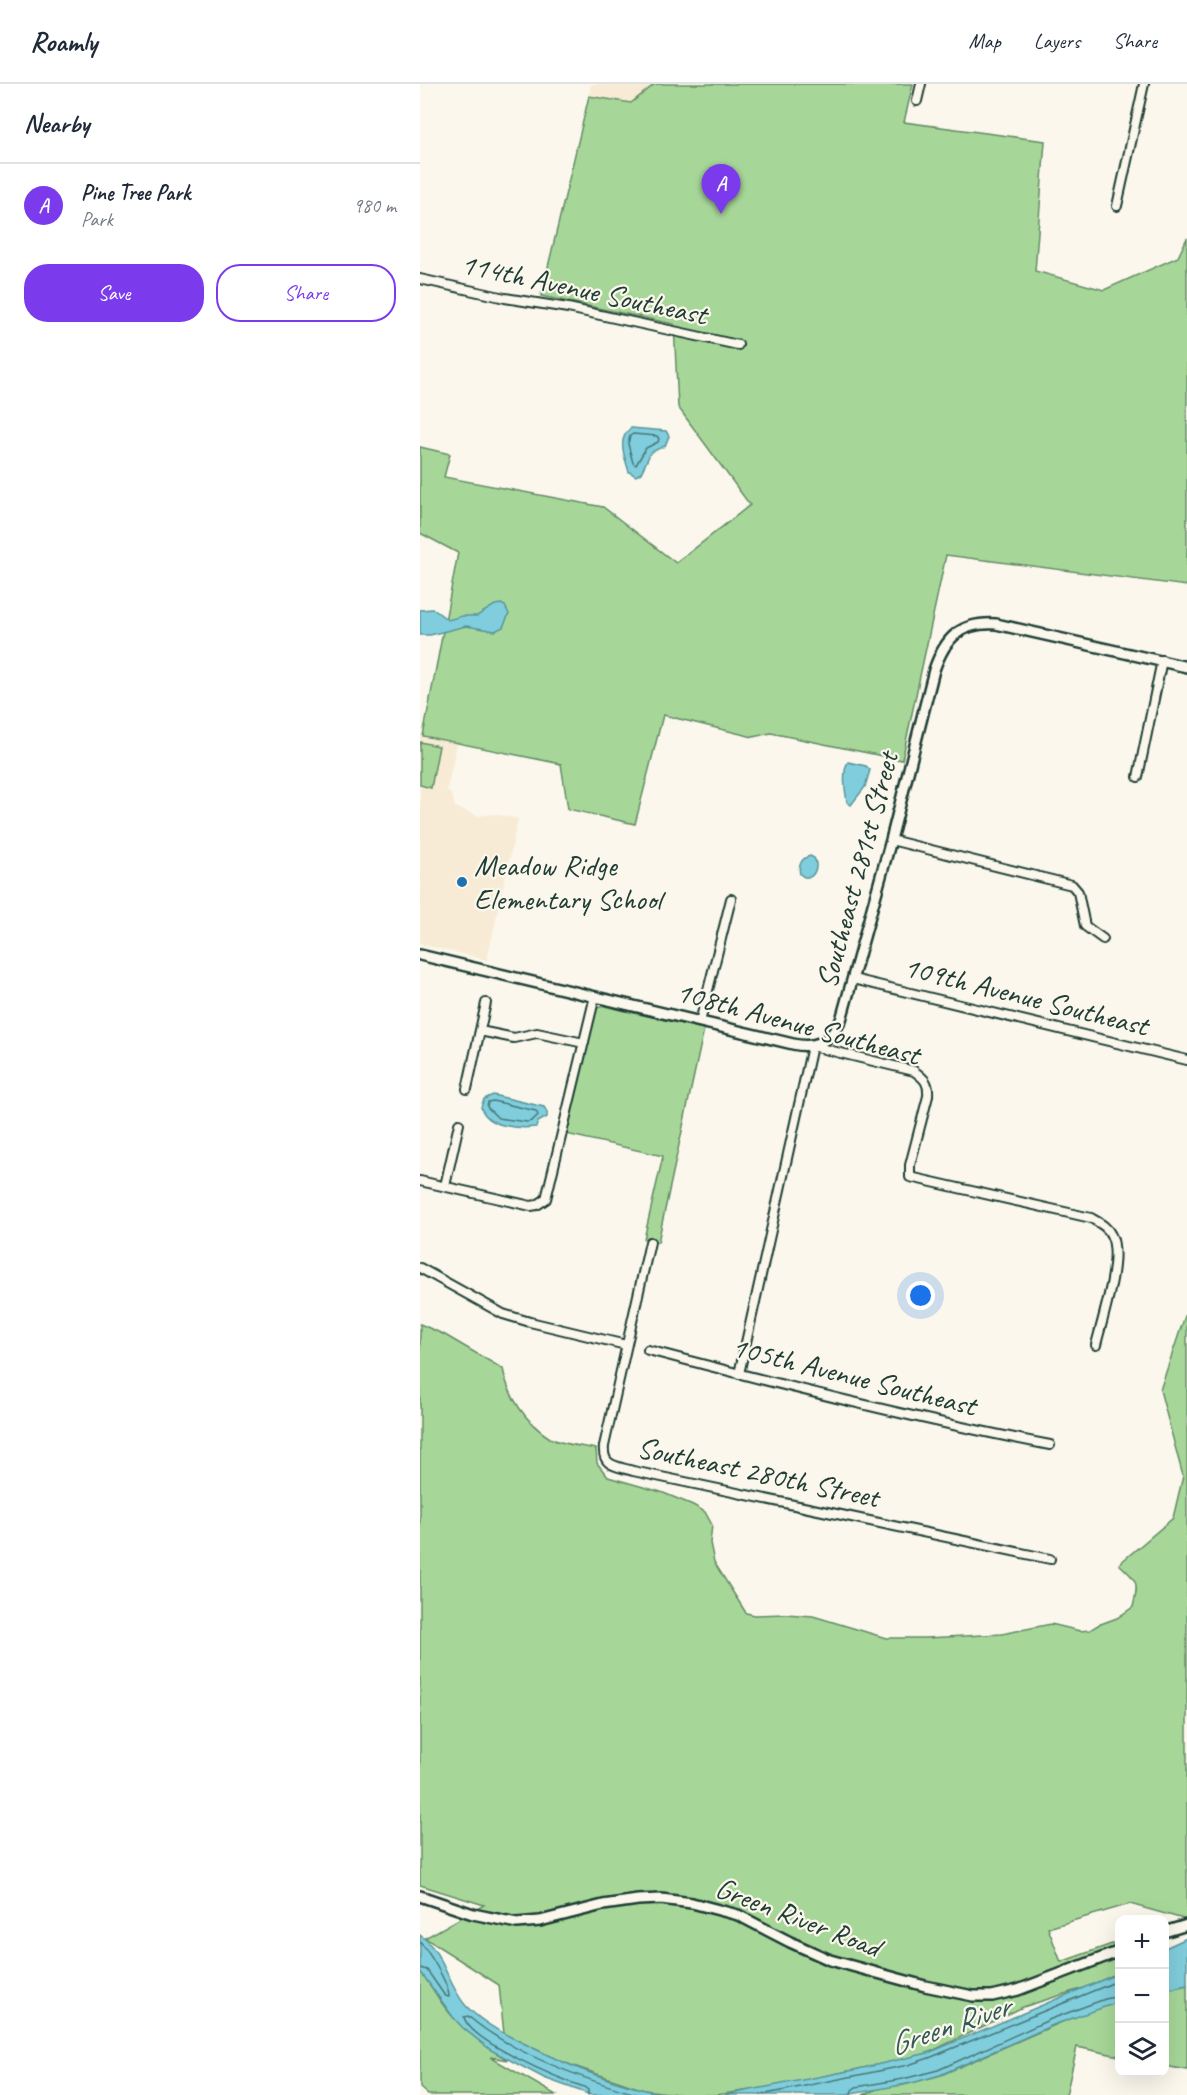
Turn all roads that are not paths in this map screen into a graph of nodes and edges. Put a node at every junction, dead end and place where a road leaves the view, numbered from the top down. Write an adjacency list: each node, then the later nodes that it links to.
1 (921, 84): 3 (street)
2 (1144, 84): 4 (street)
3 (917, 101)
4 (1117, 206)
5 (420, 279): 6 (street, 114th Avenue Southeast)
6 (738, 345)
7 (1162, 660): 8 (street); 9 (street); 10 (street, Southeast 281st Street)
8 (1187, 667)
9 (1138, 777)
10 (891, 840): 12 (street); 14 (street, Southeast 281st Street)
11 (731, 899): 17 (street)
12 (1103, 939)
13 (420, 954): 15 (street, 108th Avenue Southeast)
14 (853, 979): 20 (street, Southeast 281st Street); 21 (street, 109th Avenue Southeast)
15 (595, 996): 17 (street, 108th Avenue Southeast); 19 (street)
16 (486, 1003): 18 (street)
17 (700, 1022): 20 (street, 108th Avenue Southeast)
18 (480, 1031): 19 (street); 22 (street)
19 (584, 1043): 25 (street)
20 (812, 1046): 29 (street, 108th Avenue Southeast); 31 (street)
21 (1187, 1060)
22 (467, 1089)
23 (459, 1124): 25 (street)
24 (420, 1181): 25 (street)
25 (445, 1186)
26 (650, 1242): 28 (street, Southeast 280th Street)
27 (420, 1268): 28 (street)
28 (626, 1345): 33 (street, Southeast 280th Street)
29 (1096, 1345)
30 (648, 1350): 31 (street, 105th Avenue Southeast)
31 (739, 1374): 32 (street, 105th Avenue Southeast)
32 (1050, 1445)
33 (1050, 1559)
34 (420, 1896): 37 (street, Green River Road)
35 (1187, 1925): 36 (street)
36 (1169, 1930)
37 (1115, 1953)

